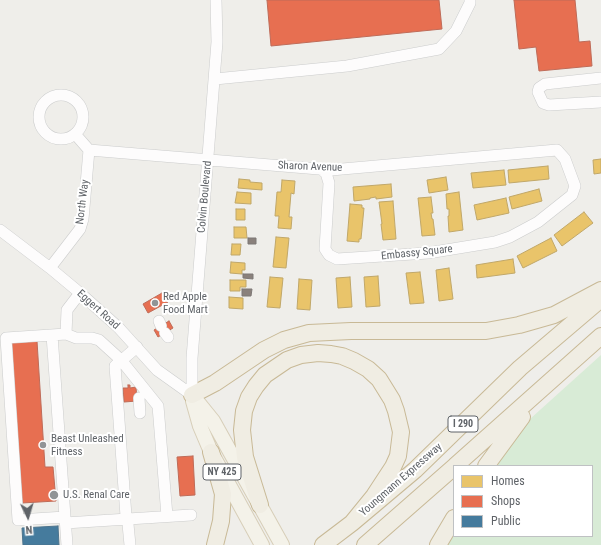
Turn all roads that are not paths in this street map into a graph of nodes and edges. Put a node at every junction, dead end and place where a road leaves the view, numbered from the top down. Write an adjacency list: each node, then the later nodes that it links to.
1 (216, 0): 4 (street, Colvin Boulevard)
2 (470, 0): 4 (street)
3 (601, 78): 5 (street)
4 (215, 79): 8 (street, Colvin Boulevard)
5 (601, 102)
6 (75, 134): 6 (street); 7 (street)
7 (89, 150): 8 (street, Sharon Avenue); 12 (street, North Way)
8 (208, 160): 9 (street, Sharon Avenue); 23 (street, Colvin Boulevard)
9 (322, 170): 10 (street, Sharon Avenue); 10 (street, Embassy Square)
10 (575, 186)
11 (0, 230): 12 (street, Eggert Road)
12 (50, 268): 14 (street, Eggert Road)
13 (601, 290): 23 (highway)
14 (80, 292): 16 (street); 19 (street, Eggert Road)
15 (601, 299): 35 (highway, Youngmann Expressway / I 290)
16 (66, 334): 17 (street); 20 (street)
17 (52, 335): 33 (street); 33 (street)
18 (601, 336): 22 (highway, I 290)
19 (137, 347): 20 (street); 23 (street, Eggert Road)
20 (121, 360): 21 (street); 32 (street)
21 (138, 381): 24 (street); 31 (street)
22 (548, 384): 26 (highway, I 290); 27 (highway)
23 (192, 395): 25 (main road, NY 425); 29 (main road)
24 (140, 413)
25 (211, 452): 38 (highway); 39 (main road, NY 425)
26 (457, 465)
27 (487, 465)
28 (453, 469): 42 (highway, I 290)
29 (260, 505): 35 (highway); 40 (main road)
30 (191, 515): 31 (street)
31 (167, 516): 32 (street)
32 (127, 519): 33 (street); 37 (street)
33 (65, 520): 36 (street)
34 (453, 520): 43 (highway)
35 (352, 523): 41 (highway, Youngmann Expressway / I 290)
36 (67, 545)
37 (130, 545)
38 (215, 545)
39 (262, 545)
40 (282, 545)
41 (323, 545)
42 (365, 545)
43 (438, 545)

